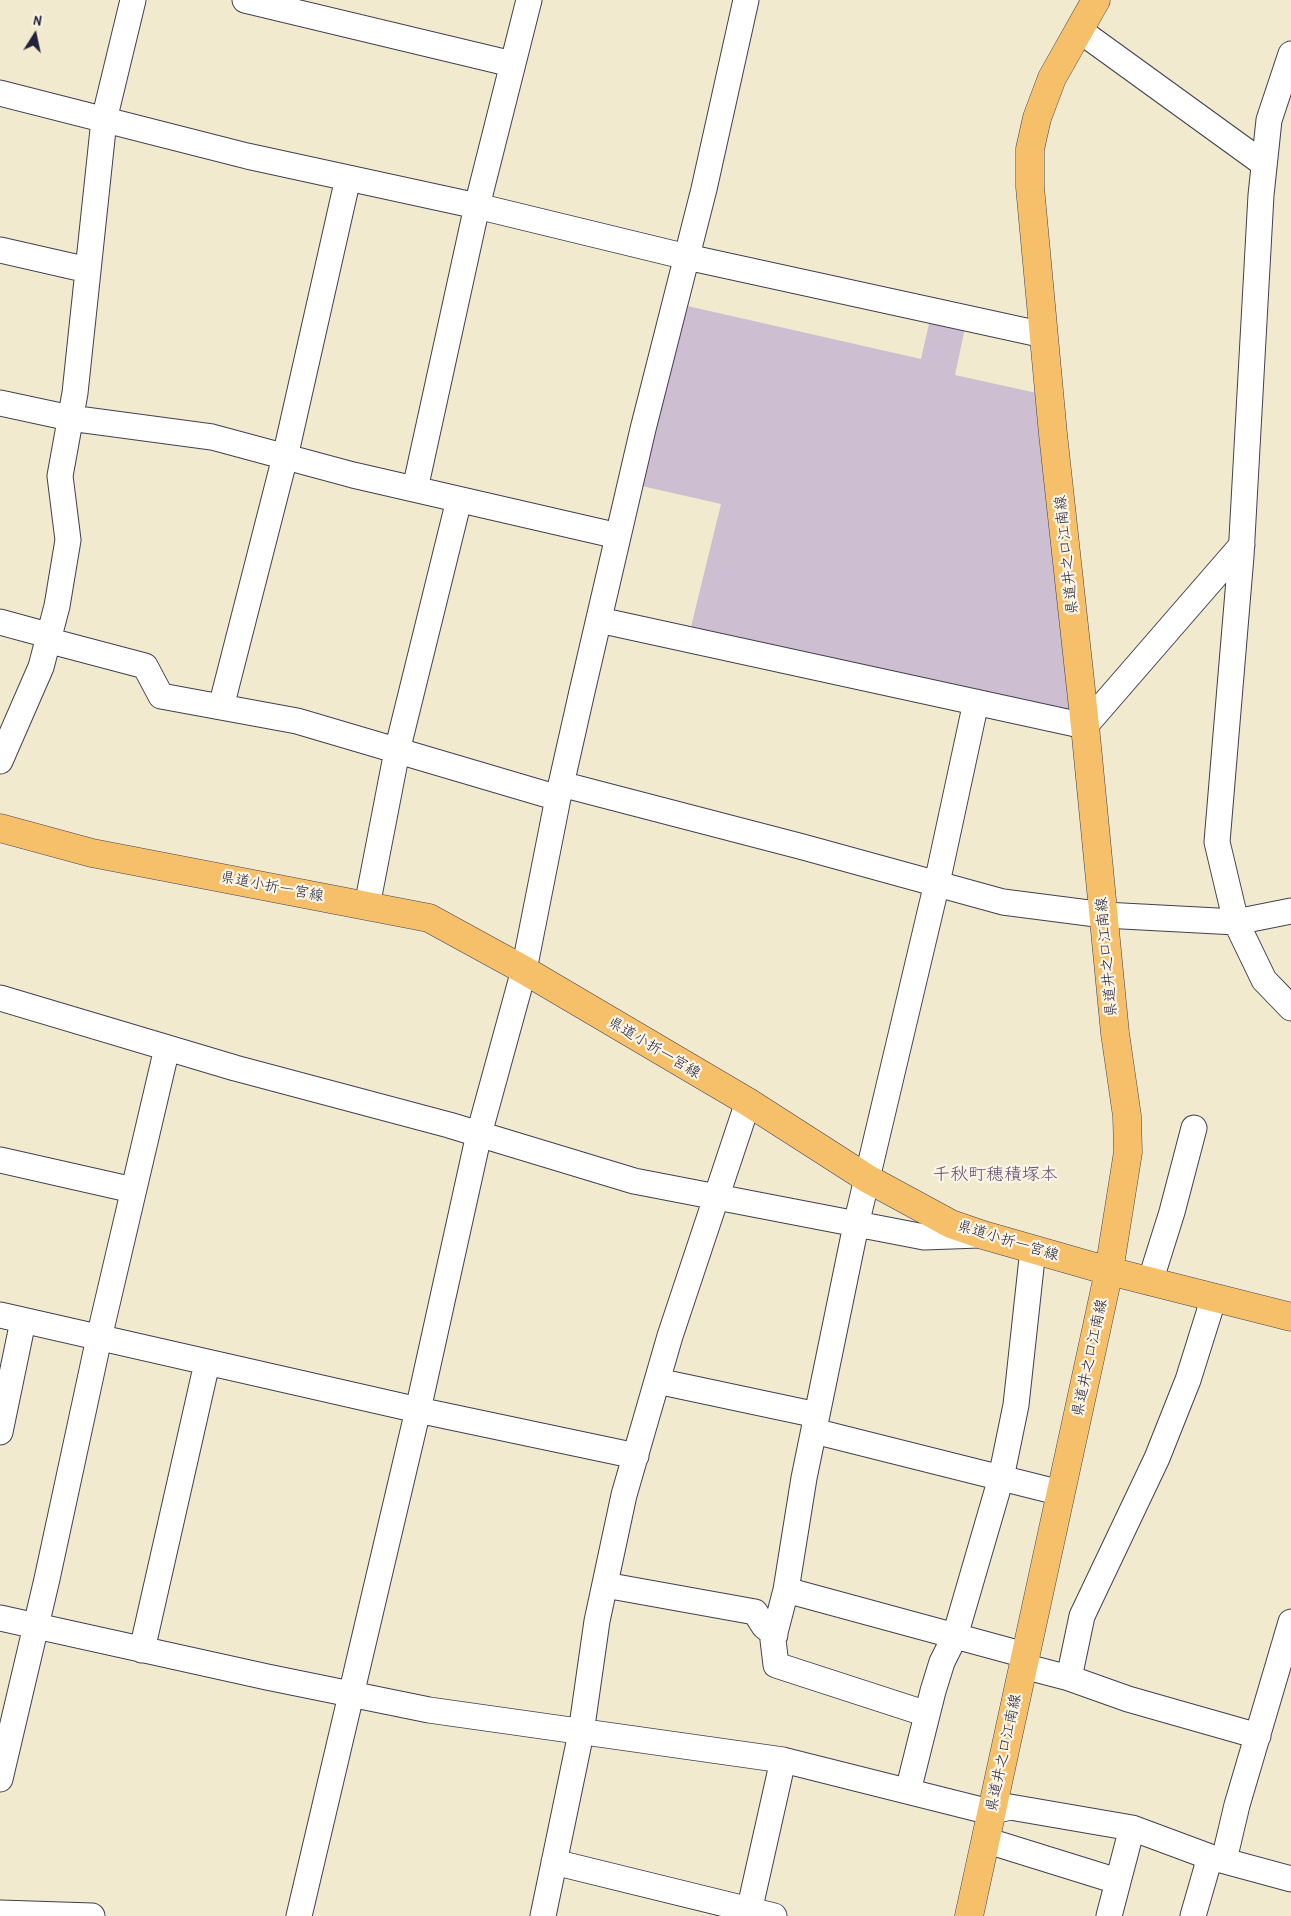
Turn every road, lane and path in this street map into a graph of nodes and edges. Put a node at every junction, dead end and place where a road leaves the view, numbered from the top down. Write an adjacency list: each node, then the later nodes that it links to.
1 (133, 0): 10 (street)
2 (246, 0): 8 (street)
3 (529, 0): 8 (street)
4 (746, 0): 15 (street)
5 (1096, 0): 6 (main road, 県道井之口江南線)
6 (1079, 30): 11 (street); 17 (main road, 県道井之口江南線)
7 (1291, 54): 11 (street)
8 (512, 64): 13 (street)
9 (0, 93): 10 (street)
10 (104, 120): 12 (street); 16 (street)
11 (1264, 164): 24 (street)
12 (348, 178): 13 (street); 20 (street)
13 (477, 206): 15 (street); 21 (street)
14 (0, 250): 16 (street)
15 (687, 257): 17 (street); 23 (street)
16 (88, 270): 19 (street)
17 (1044, 335): 30 (main road, 県道井之口江南線)
18 (0, 402): 19 (street)
19 (70, 418): 20 (street); 27 (street)
20 (285, 457): 21 (street); 29 (street)
21 (415, 489): 22 (street)
22 (459, 500): 23 (street); 31 (street)
23 (618, 536): 25 (street)
24 (1242, 545): 30 (street); 39 (street)
25 (599, 620): 28 (street); 33 (street)
26 (0, 622): 27 (street)
27 (49, 637): 29 (street); 32 (street)
28 (976, 702): 30 (street); 35 (street)
29 (221, 707): 31 (street)
30 (1085, 726): 38 (main road, 県道井之口江南線)
31 (398, 750): 33 (street); 36 (street)
32 (0, 761)
33 (560, 791): 35 (street); 40 (street)
34 (0, 828): 36 (main road, 県道小折一宮線)
35 (937, 884): 38 (street); 48 (street)
36 (367, 906): 40 (main road, 県道小折一宮線)
37 (1291, 911): 39 (street)
38 (1104, 916): 39 (street); 54 (main road, 県道井之口江南線)
39 (1236, 922): 42 (street)
40 (524, 970): 44 (main road, 県道小折一宮線); 46 (street)
41 (0, 998): 43 (street)
42 (1291, 1008)
43 (167, 1048): 46 (street); 49 (street)
44 (748, 1102): 48 (main road, 県道小折一宮線); 50 (street)
45 (1194, 1128): 55 (street)
46 (479, 1134): 50 (street); 62 (street)
47 (0, 1160): 49 (street)
48 (868, 1179): 51 (street); 52 (main road, 県道小折一宮線)
49 (134, 1190): 59 (street)
50 (714, 1198): 51 (street); 61 (street)
51 (856, 1225): 52 (street); 63 (street)
52 (983, 1235): 53 (main road, 県道小折一宮線)
53 (1033, 1249): 54 (main road, 県道小折一宮線); 66 (street)
54 (1109, 1271): 55 (main road, 県道小折一宮線); 67 (main road, 県道井之口江南線)
55 (1150, 1282): 56 (main road, 県道小折一宮線)
56 (1214, 1298): 57 (main road, 県道小折一宮線); 77 (street)
57 (1291, 1317)
58 (11, 1318): 59 (street); 64 (street)
59 (99, 1338): 60 (street); 72 (street)
60 (207, 1363): 62 (street); 75 (street)
61 (657, 1381): 63 (street); 65 (street)
62 (418, 1410): 65 (street); 78 (street)
63 (815, 1423): 66 (street); 69 (street)
64 (0, 1432)
65 (636, 1456): 68 (street)
66 (1001, 1478): 67 (street); 74 (street)
67 (1061, 1493): 76 (main road, 県道井之口江南線)
68 (605, 1585): 73 (street); 80 (street)
69 (786, 1590): 73 (street); 74 (street)
70 (0, 1618): 72 (street)
71 (1291, 1622): 81 (street)
72 (35, 1626): 75 (street); 83 (street)
73 (775, 1635): 79 (street)
74 (955, 1636): 76 (street); 79 (street)
75 (142, 1650): 78 (street)
76 (1024, 1660): 77 (street); 85 (main road, 県道井之口江南線)
77 (1069, 1678): 81 (street)
78 (351, 1694): 80 (street); 95 (street)
79 (927, 1714): 84 (street)
80 (581, 1733): 82 (street); 89 (street)
81 (1258, 1736): 88 (street)
82 (784, 1760): 84 (street); 93 (street)
83 (0, 1779)
84 (908, 1791): 85 (street)
85 (990, 1812): 86 (street); 87 (main road, 県道井之口江南線)
86 (1132, 1828): 88 (street); 91 (street)
87 (985, 1840): 91 (street); 98 (main road, 県道井之口江南線)
88 (1217, 1859): 90 (street); 100 (street)
89 (554, 1862): 93 (street); 96 (street)
90 (1291, 1879)
91 (1117, 1882): 99 (street)
92 (0, 1913): 94 (street)
93 (749, 1913): 97 (street)
94 (92, 1916)
95 (299, 1916)
96 (543, 1916)
97 (774, 1916)
98 (969, 1916)
99 (1109, 1916)
100 (1193, 1916)

